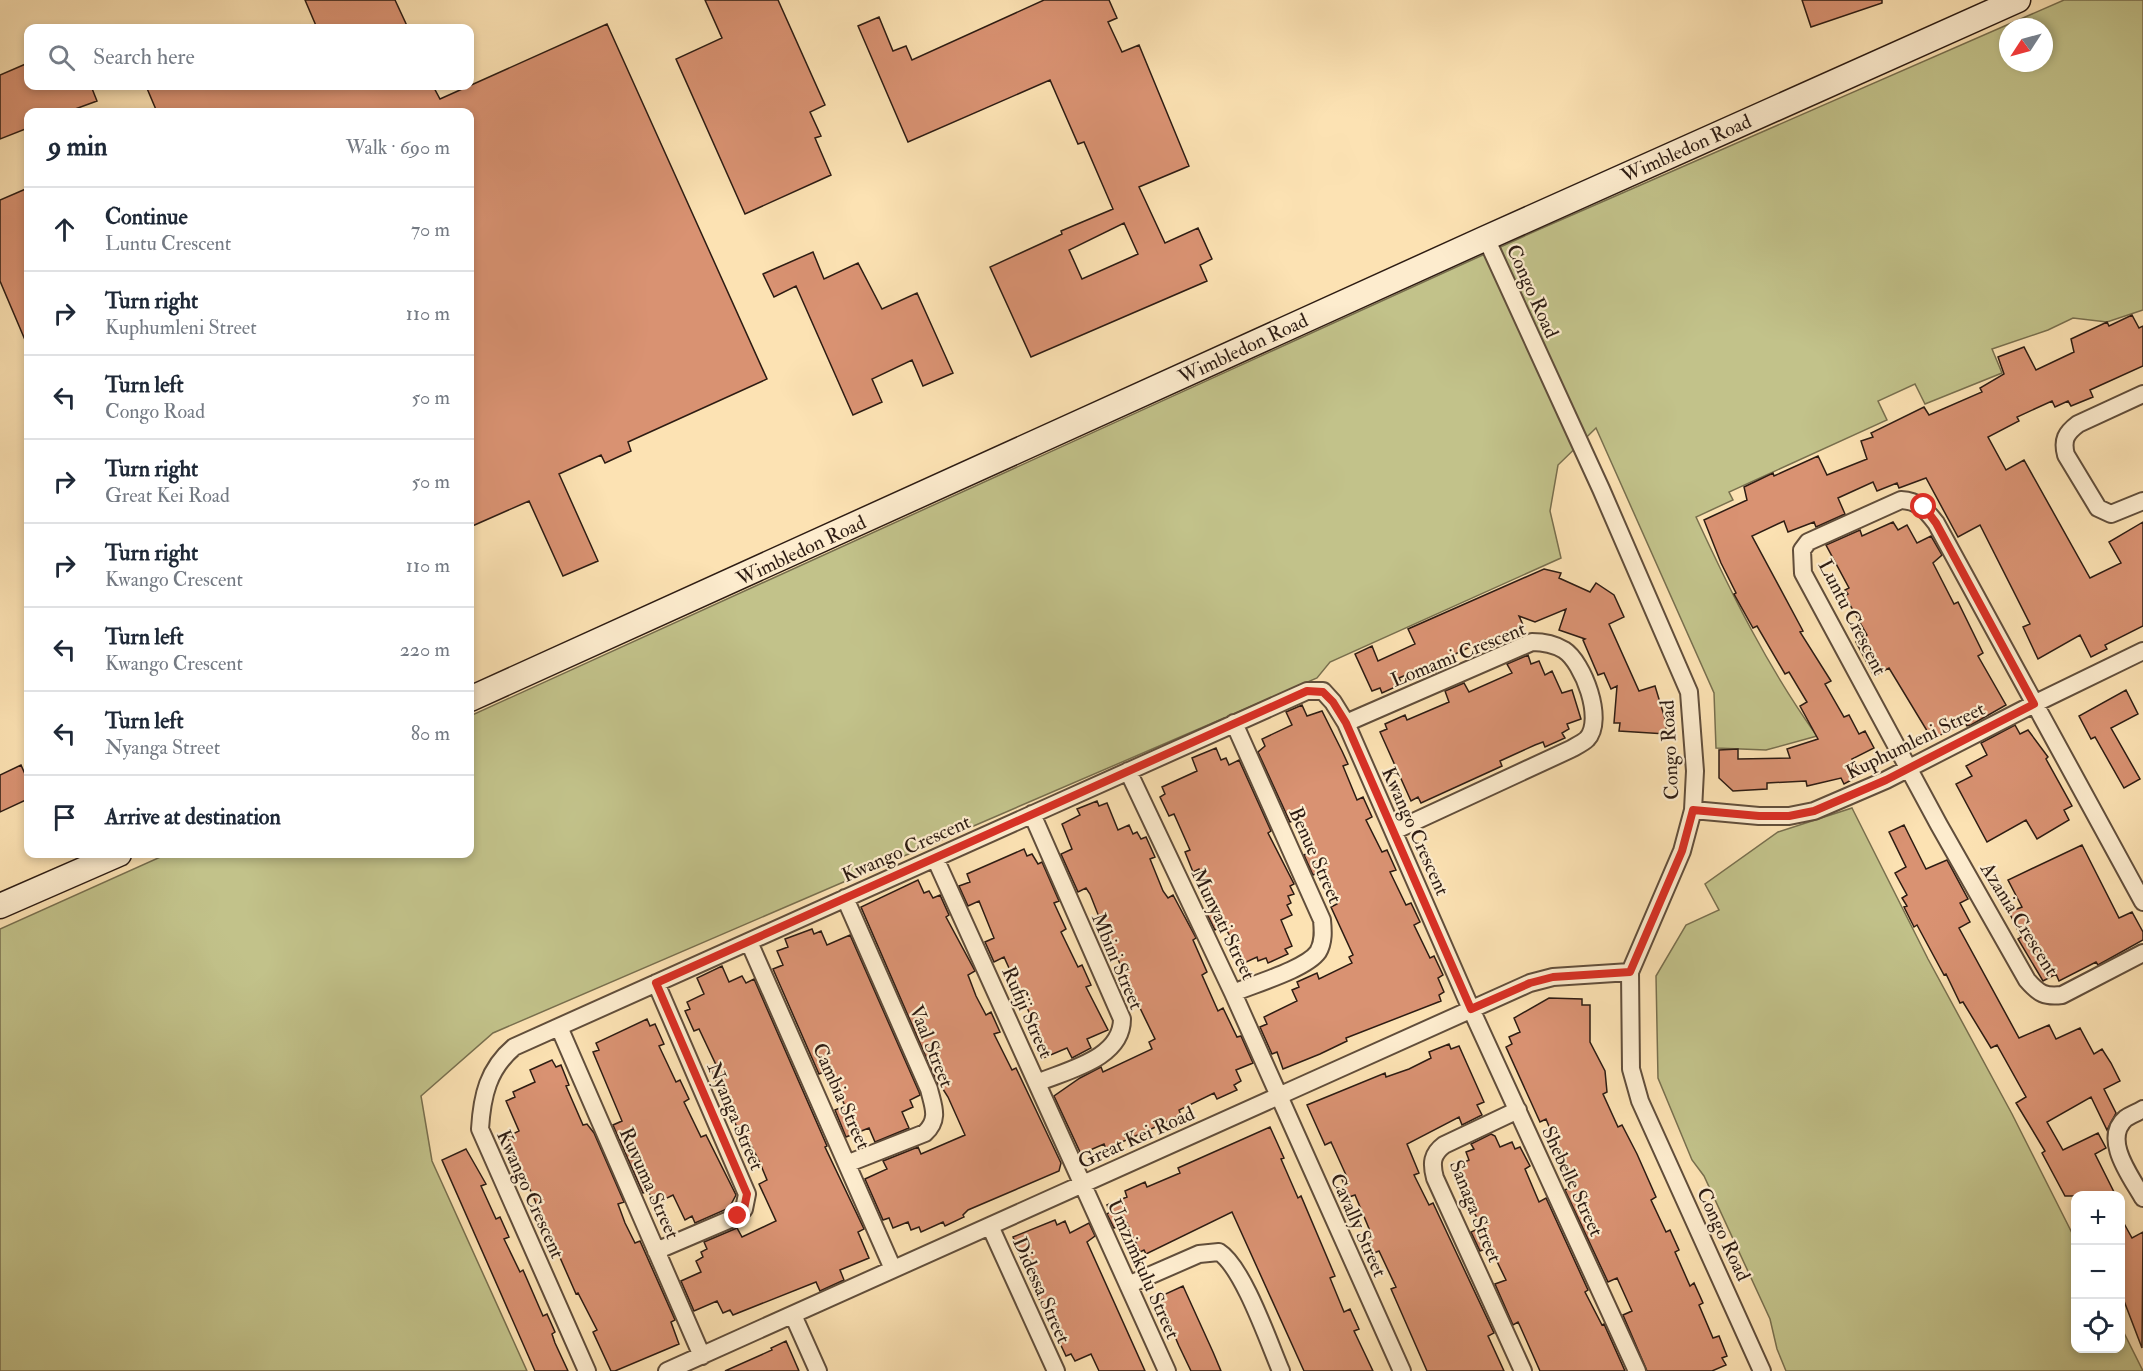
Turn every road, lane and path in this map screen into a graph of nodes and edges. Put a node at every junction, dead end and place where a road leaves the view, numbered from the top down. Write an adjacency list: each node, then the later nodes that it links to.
1 (2018, 0): 2 (main road, Wimbledon Road)
2 (1486, 238): 6 (main road, Wimbledon Road); 12 (street, Congo Road)
3 (2143, 394): 4 (street)
4 (2143, 501)
5 (2143, 651): 7 (street, Kuphumleni Street)
6 (474, 697)
7 (2034, 704): 10 (street, Kuphumleni Street); 10 (street, Luntu Crescent); 18 (street)
8 (1234, 723): 9 (street, Kwango Crescent); 11 (street, Kwango Crescent); 24 (street, Benue Street)
9 (1346, 723): 14 (street, Kwango Crescent); 14 (street, Lomami Crescent)
10 (1908, 769): 12 (street, Kuphumleni Street); 21 (street, Azania Crescent)
11 (1128, 771): 13 (street, Kwango Crescent); 24 (street, Munyati Street)
12 (1693, 810): 22 (street, Congo Road)
13 (1032, 814): 16 (street, Kwango Crescent); 27 (street, Mbini Street)
14 (1394, 831): 25 (street, Kwango Crescent)
15 (110, 858): 19 (main road)
16 (936, 858): 17 (street, Kwango Crescent); 27 (street, Rufiji Street)
17 (845, 898): 20 (street, Kwango Crescent); 31 (street, Vaal Street)
18 (2143, 902)
19 (0, 906)
20 (749, 942): 23 (street, Kwango Crescent); 31 (street, Cambia Street)
21 (2143, 953)
22 (1630, 972): 25 (street, Great Kei Road); 49 (street, Congo Road)
23 (656, 983): 26 (street, Kwango Crescent); 35 (street, Nyanga Street)
24 (1233, 993): 28 (street, Munyati Street)
25 (1471, 1009): 28 (street, Great Kei Road); 30 (street, Shebelle Street)
26 (559, 1027): 35 (street, Ruvuma Street); 40 (street, Kwango Crescent)
27 (1037, 1083): 32 (street, Rufiji Street)
28 (1279, 1095): 32 (street, Great Kei Road); 46 (street, Cavally Street)
29 (2143, 1109): 33 (street)
30 (1518, 1110): 47 (street, Sanaga Street); 48 (street, Shebelle Street)
31 (849, 1163): 36 (street, Cambia Street)
32 (1082, 1184): 34 (street, Great Kei Road); 37 (street, Umzimkulu Street)
33 (2143, 1197)
34 (990, 1226): 36 (street, Great Kei Road); 43 (street, Didessa Street)
35 (656, 1251): 39 (street, Ruvuma Street)
36 (893, 1269): 38 (street, Great Kei Road)
37 (1128, 1285): 44 (street, Umzimkulu Street); 45 (street)
38 (793, 1315): 39 (street, Great Kei Road); 42 (street)
39 (702, 1356): 41 (street, Great Kei Road)
40 (587, 1371)
41 (668, 1371)
42 (818, 1371)
43 (1056, 1371)
44 (1167, 1371)
45 (1281, 1371)
46 (1402, 1371)
47 (1523, 1371)
48 (1637, 1371)
49 (1762, 1371)

